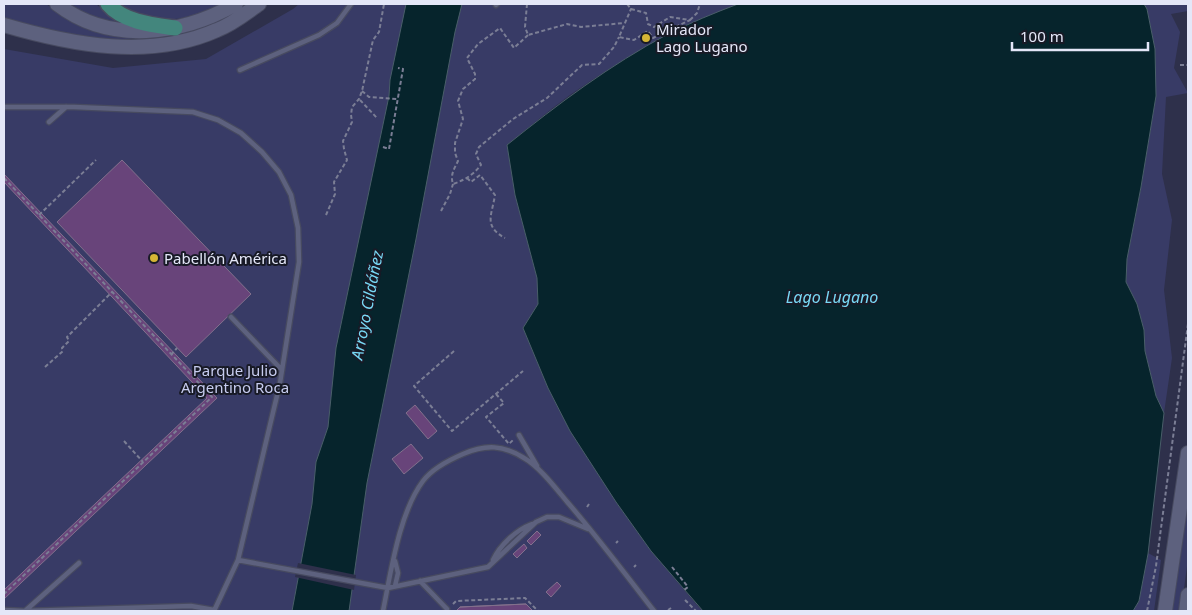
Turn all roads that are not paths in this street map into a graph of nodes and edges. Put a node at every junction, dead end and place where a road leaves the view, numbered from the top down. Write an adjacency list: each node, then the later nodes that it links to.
1 (57, 4): 7 (main road)
2 (108, 4): 7 (main road)
3 (236, 4): 7 (main road)
4 (259, 4): 6 (main road)
5 (350, 4): 8 (lane)
6 (4, 25)
7 (175, 28)
8 (240, 70)
9 (4, 107): 10 (lane)
10 (66, 107): 11 (lane); 13 (lane)
11 (49, 122)
12 (231, 317): 13 (lane)
13 (282, 370): 19 (lane)
14 (519, 435): 16 (lane)
15 (1188, 452): 31 (main road)
16 (540, 472): 17 (lane); 18 (lane)
17 (591, 530): 21 (lane); 30 (lane)
18 (394, 557): 22 (lane); 23 (lane)
19 (238, 560): 23 (lane); 28 (lane)
20 (79, 563): 27 (lane)
21 (420, 582): 22 (lane); 26 (lane)
22 (395, 586): 23 (lane)
23 (388, 588): 29 (lane)
24 (1188, 595): 32 (main road)
25 (4, 610): 27 (lane)
26 (448, 610)
27 (25, 611): 28 (lane)
28 (214, 611)
29 (383, 611)
30 (654, 611)
31 (1165, 611)
32 (1186, 611)

